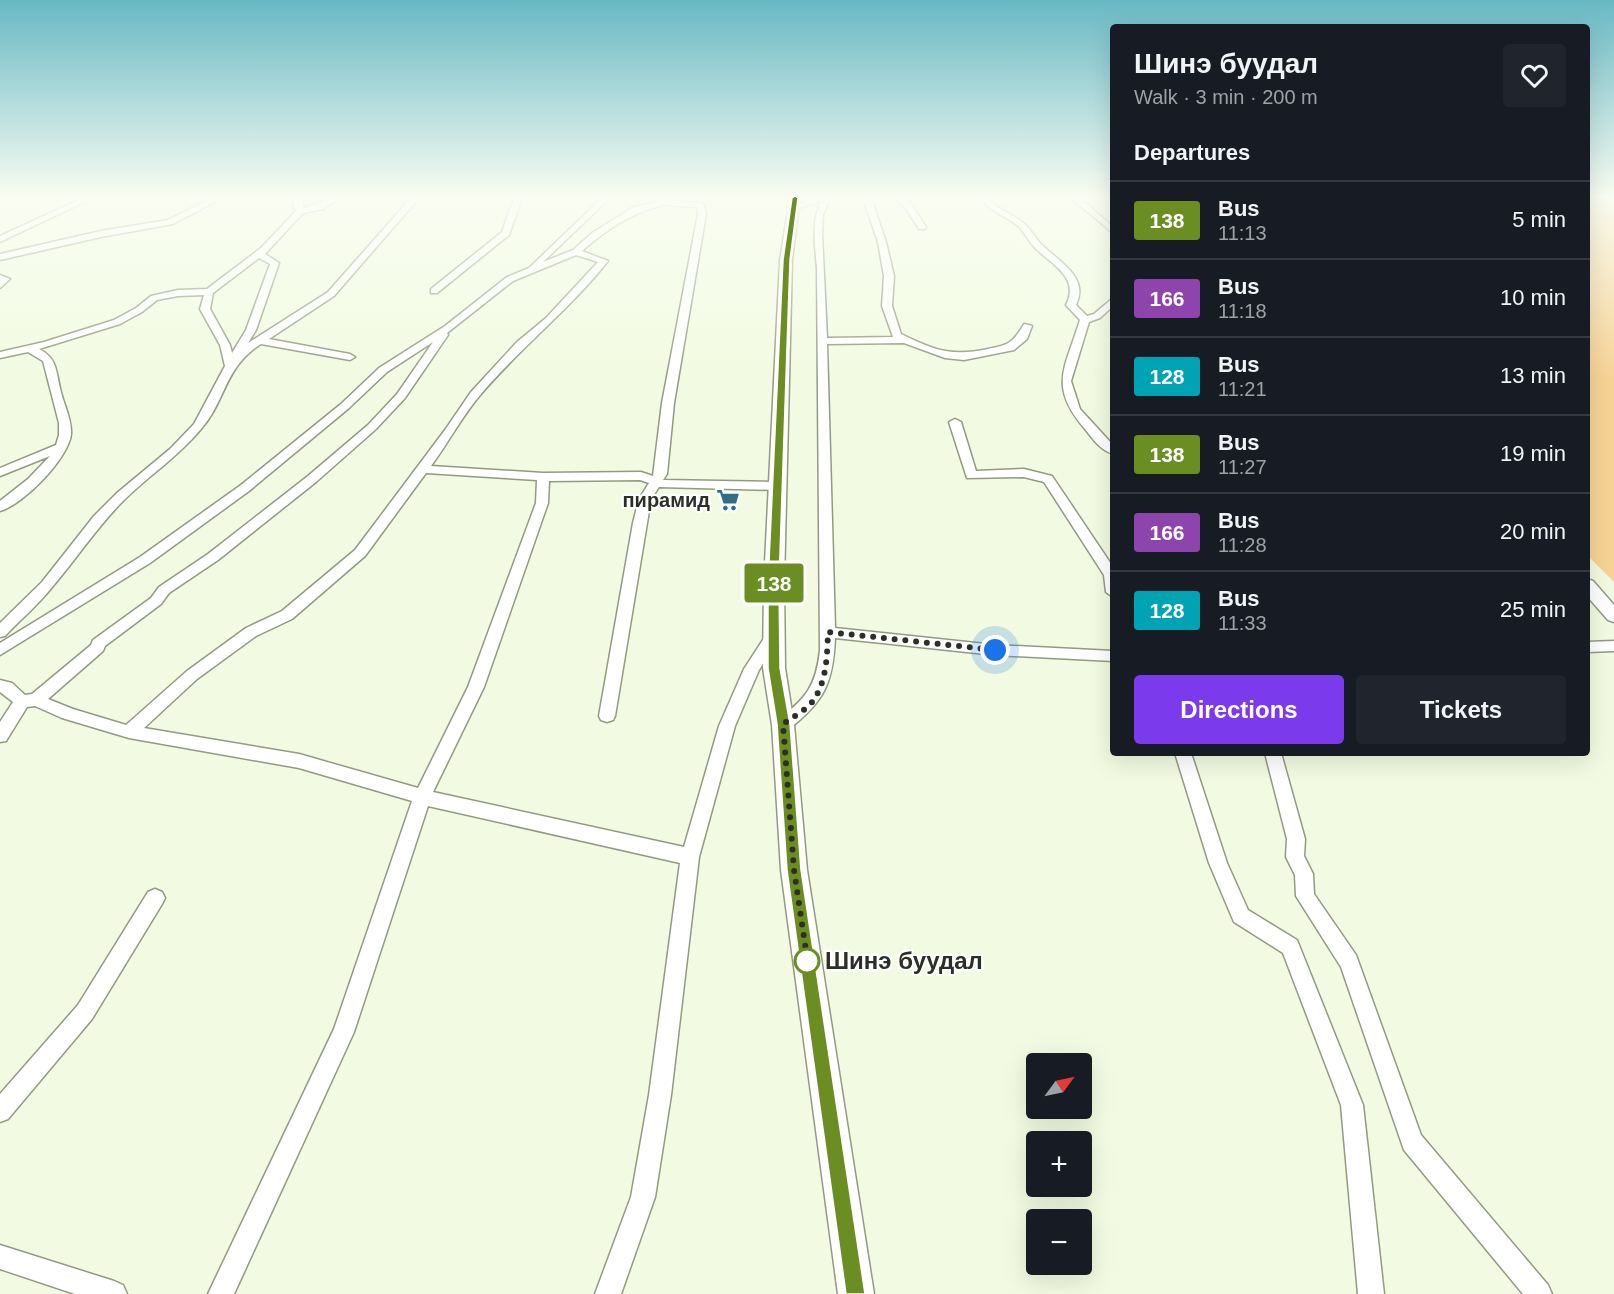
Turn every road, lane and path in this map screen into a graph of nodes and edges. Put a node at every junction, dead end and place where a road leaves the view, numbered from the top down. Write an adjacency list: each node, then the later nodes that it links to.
1 (253, 258): 17 (street)
2 (267, 258): 28 (street)
3 (362, 258): 23 (street)
4 (476, 258): 16 (street)
5 (542, 258): 13 (street)
6 (560, 258): 13 (street)
7 (596, 258): 32 (street)
8 (694, 258): 35 (street)
9 (786, 258): 36 (main road)
10 (819, 258): 24 (street)
11 (885, 258): 22 (street)
12 (1053, 258): 19 (street)
13 (529, 271): 21 (street)
14 (0, 278): 15 (street)
15 (0, 285)
16 (434, 291)
17 (209, 292): 25 (street); 28 (street)
18 (1110, 304): 19 (street)
19 (1085, 320): 31 (street)
20 (1027, 326): 22 (street)
21 (448, 328): 46 (street); 49 (street)
22 (908, 340): 24 (street)
23 (260, 341): 27 (street); 28 (street)
24 (822, 341): 42 (street)
25 (29, 350): 26 (street); 30 (street)
26 (0, 355)
27 (350, 357)
28 (230, 366): 41 (street)
29 (955, 422): 38 (street)
30 (64, 445): 33 (street); 37 (street)
31 (1110, 448)
32 (423, 469): 34 (street); 52 (street)
33 (0, 472)
34 (543, 477): 35 (street); 56 (street)
35 (656, 482): 36 (street); 50 (street)
36 (779, 486): 43 (main road)
37 (0, 507)
38 (1110, 575)
39 (1590, 588): 40 (street)
40 (1614, 616)
41 (0, 632)
42 (828, 632): 47 (street); 51 (street)
43 (774, 635): 51 (main road); 57 (street)
44 (1614, 646): 45 (street)
45 (1590, 647)
46 (0, 650)
47 (1110, 656)
48 (0, 686): 49 (street)
49 (29, 700): 52 (street); 53 (street)
50 (608, 716)
51 (783, 724): 64 (main road)
52 (129, 732): 56 (street)
53 (0, 736)
54 (1184, 756): 65 (street)
55 (1274, 756): 66 (street)
56 (422, 797): 57 (street); 62 (street)
57 (690, 857): 63 (street)
58 (155, 898): 59 (street)
59 (0, 1111)
60 (0, 1257): 61 (street)
61 (99, 1292)
62 (221, 1294)
63 (608, 1294)
64 (856, 1294)
65 (1371, 1294)
66 (1539, 1294)

